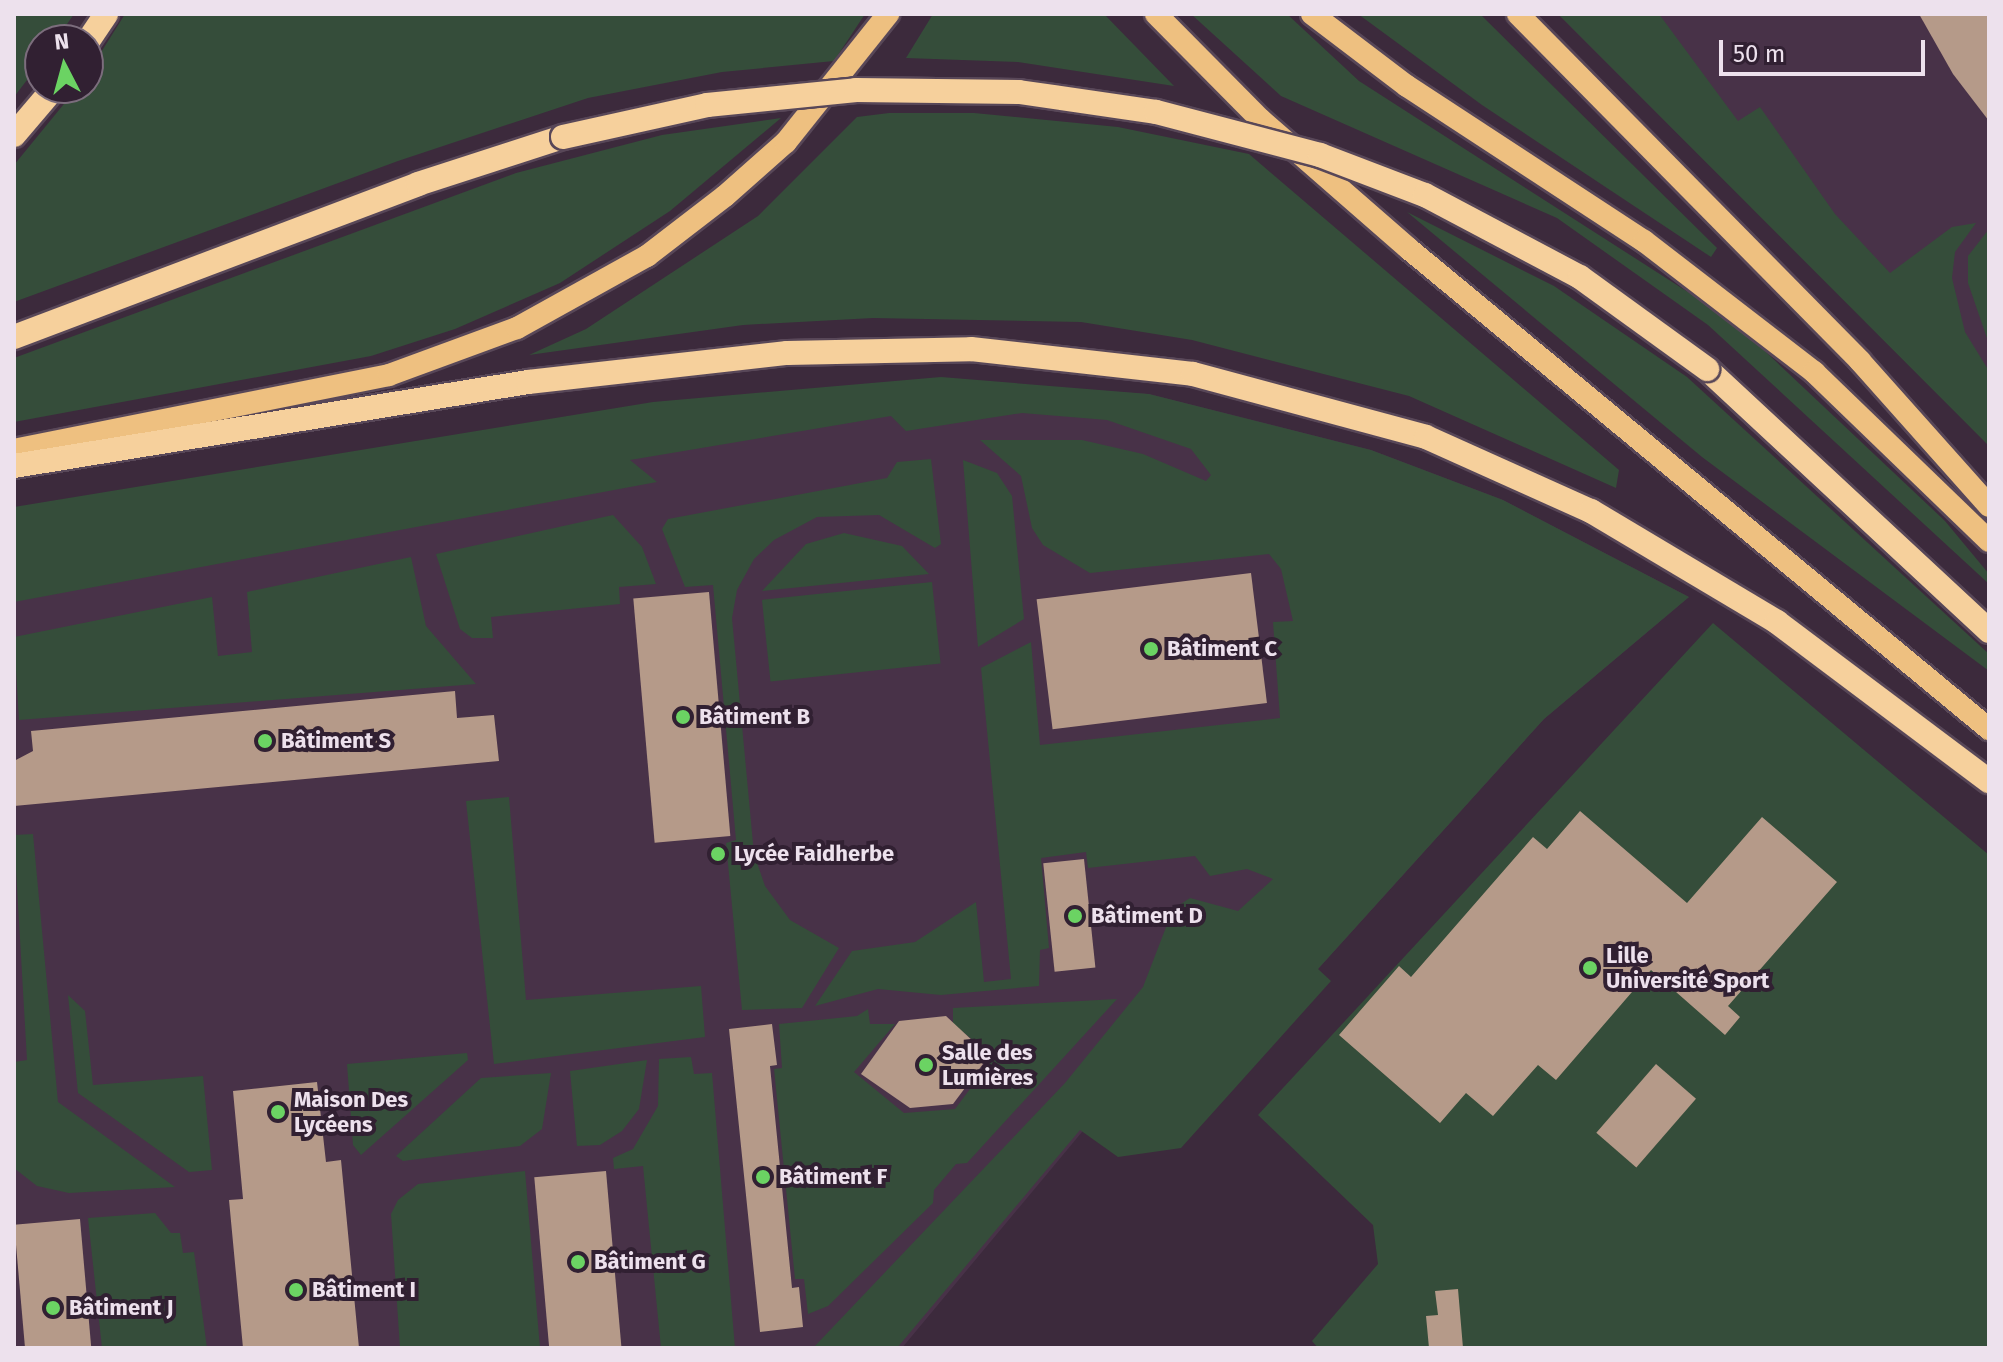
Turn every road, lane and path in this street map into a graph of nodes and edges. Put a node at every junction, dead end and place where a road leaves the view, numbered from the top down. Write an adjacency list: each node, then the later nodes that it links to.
1 (888, 14): 8 (highway)
2 (1156, 14): 13 (highway)
3 (1312, 14): 11 (highway)
4 (1518, 14): 10 (highway)
5 (40, 104): 6 (highway)
6 (14, 135)
7 (14, 337): 12 (highway, bridge)
8 (14, 450)
9 (14, 466): 14 (highway)
10 (1989, 506)
11 (1989, 541)
12 (1989, 631)
13 (1989, 729)
14 (1989, 781)

